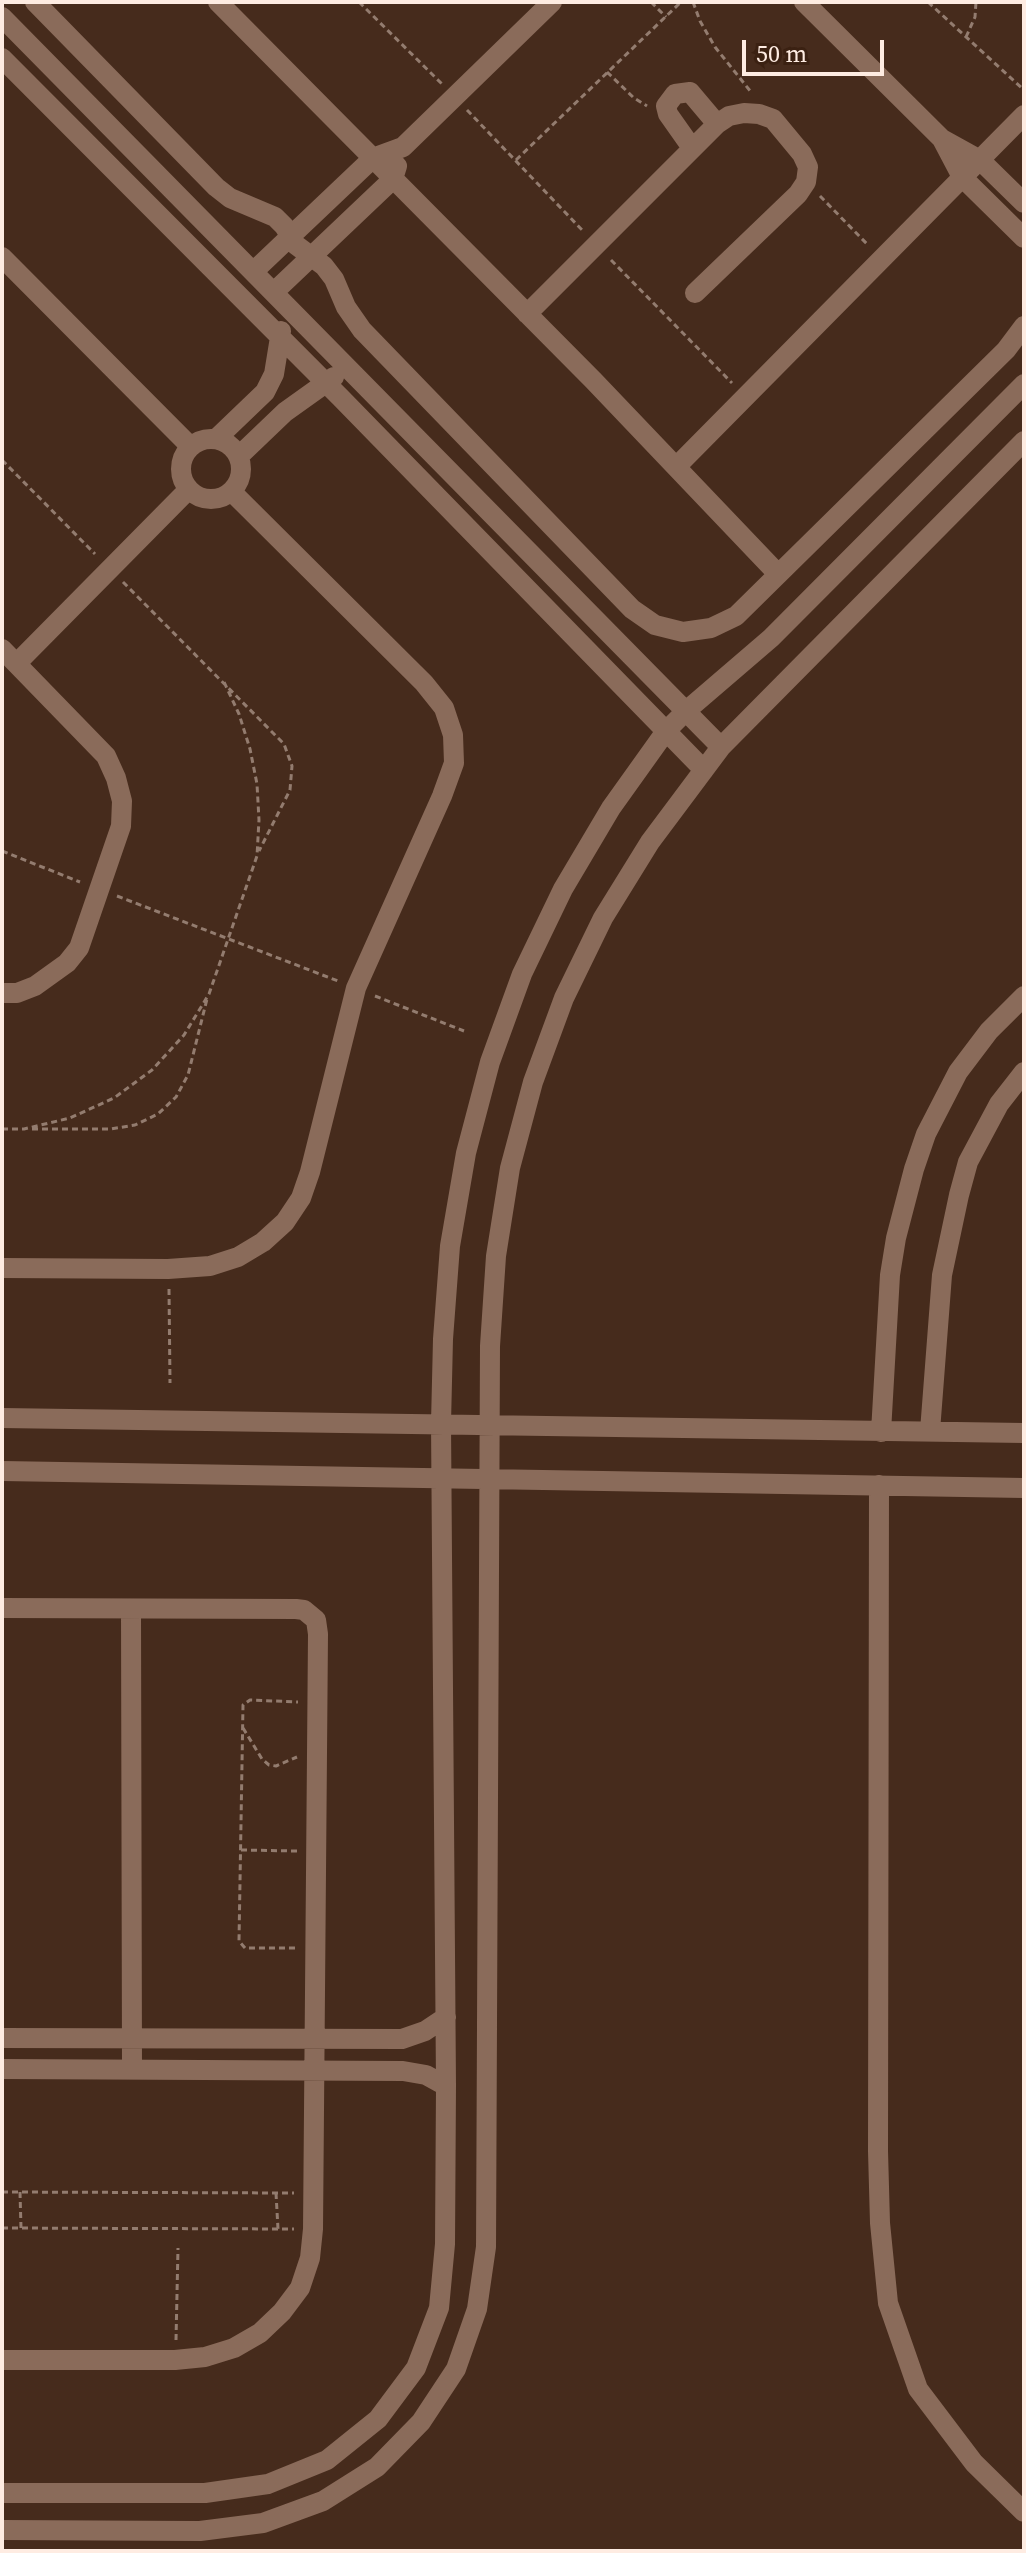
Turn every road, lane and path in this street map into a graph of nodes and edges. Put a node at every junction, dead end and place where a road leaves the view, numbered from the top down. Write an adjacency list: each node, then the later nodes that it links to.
1 (35, 2): 34 (street)
2 (218, 2): 25 (street)
3 (359, 2): 17 (path)
4 (552, 2): 17 (street)
5 (651, 2): 12 (path)
6 (681, 2): 12 (path)
7 (693, 2): 20 (path)
8 (804, 2): 22 (street)
9 (928, 2): 13 (path)
10 (976, 2): 13 (path)
11 (2, 17): 40 (street)
12 (666, 17): 15 (path)
13 (966, 37): 16 (path)
14 (2, 58): 46 (street)
15 (607, 72): 18 (path); 26 (path)
16 (1024, 90)
17 (454, 96): 23 (street); 26 (path)
18 (666, 106): 21 (street); 24 (street)
19 (1024, 115): 27 (street)
20 (773, 119): 21 (street); 30 (street)
21 (717, 124): 24 (street)
22 (942, 139): 27 (street); 28 (street)
23 (403, 147): 25 (street); 29 (street)
24 (692, 148): 36 (street)
25 (373, 158): 29 (street); 32 (street)
26 (515, 160): 36 (path)
27 (980, 160): 28 (street); 31 (street)
28 (962, 177): 35 (street); 39 (street)
29 (393, 179): 33 (street); 43 (street)
30 (806, 182): 39 (path); 42 (street)
31 (1024, 203)
32 (316, 212): 33 (street); 34 (street)
33 (336, 233): 38 (street)
34 (290, 237): 38 (street); 40 (street)
35 (1024, 238)
36 (596, 244): 43 (street); 51 (path)
37 (2, 257): 55 (street)
38 (312, 257): 41 (street); 60 (street)
39 (882, 259): 51 (street)
40 (254, 271): 41 (street)
41 (274, 292): 44 (street)
42 (695, 293)
43 (527, 314): 57 (street)
44 (304, 322): 46 (street); 47 (street)
45 (1024, 326): 60 (street)
46 (278, 336): 48 (street); 50 (street)
47 (340, 359): 48 (street); 62 (street)
48 (326, 384): 52 (street); 63 (street)
49 (1024, 384): 62 (street)
50 (265, 392): 52 (street); 53 (street)
51 (745, 397): 57 (street)
52 (285, 412): 56 (street)
53 (216, 439): 55 (street); 56 (street)
54 (1024, 441): 64 (street)
55 (190, 446): 58 (street)
56 (239, 456): 59 (street)
57 (676, 467): 60 (street)
58 (188, 490): 59 (street); 61 (street)
59 (232, 492): 77 (street)
60 (778, 574)
61 (9, 656): 68 (street)
62 (686, 711): 63 (street); 64 (street)
63 (666, 731): 65 (street); 80 (street)
64 (721, 747): 65 (street)
65 (704, 770): 81 (street)
66 (2, 851): 68 (path)
67 (257, 856): 67 (path); 69 (path)
68 (100, 890): 69 (path); 70 (street)
69 (229, 938): 71 (path)
70 (2, 993)
71 (209, 994): 75 (path); 75 (path)
72 (1024, 996): 83 (street)
73 (1024, 1072): 82 (street)
74 (2, 1129): 75 (path)
75 (24, 1129)
76 (2, 1268): 77 (street)
77 (168, 1269): 78 (path)
78 (170, 1383)
79 (2, 1418): 80 (street)
80 (441, 1423): 81 (street); 86 (street)
81 (491, 1423): 83 (street); 87 (street)
82 (930, 1431): 83 (street); 84 (street)
83 (881, 1432)
84 (1024, 1433)
85 (2, 1471): 86 (street)
86 (442, 1477): 87 (street); 98 (street)
87 (490, 1477): 88 (street); 121 (street)
88 (879, 1485): 89 (street); 120 (street)
89 (1024, 1488)
90 (2, 1608): 91 (street)
91 (131, 1609): 92 (street); 100 (street)
92 (318, 1702): 93 (path); 97 (street)
93 (243, 1728): 94 (path); 95 (path)
94 (301, 1755)
95 (241, 1850): 96 (path); 97 (path)
96 (301, 1851)
97 (316, 1949): 101 (street)
98 (446, 2017): 102 (street); 107 (street)
99 (2, 2038): 100 (street)
100 (132, 2038): 101 (street); 104 (street)
101 (315, 2039): 102 (street); 105 (street)
102 (402, 2039): 106 (street)
103 (2, 2069): 104 (street)
104 (132, 2069): 105 (street)
105 (315, 2070): 106 (street); 111 (street)
106 (403, 2071): 107 (street)
107 (446, 2086): 119 (street)
108 (2, 2192): 109 (path)
109 (20, 2192): 110 (path); 113 (path)
110 (276, 2193): 111 (path); 114 (path)
111 (314, 2193): 115 (street)
112 (2, 2228): 113 (path)
113 (21, 2228): 114 (path)
114 (278, 2229): 115 (path)
115 (313, 2229): 118 (street)
116 (178, 2248): 118 (path)
117 (2, 2360): 118 (street)
118 (175, 2360)
119 (2, 2493)
120 (1024, 2512)
121 (2, 2530)

